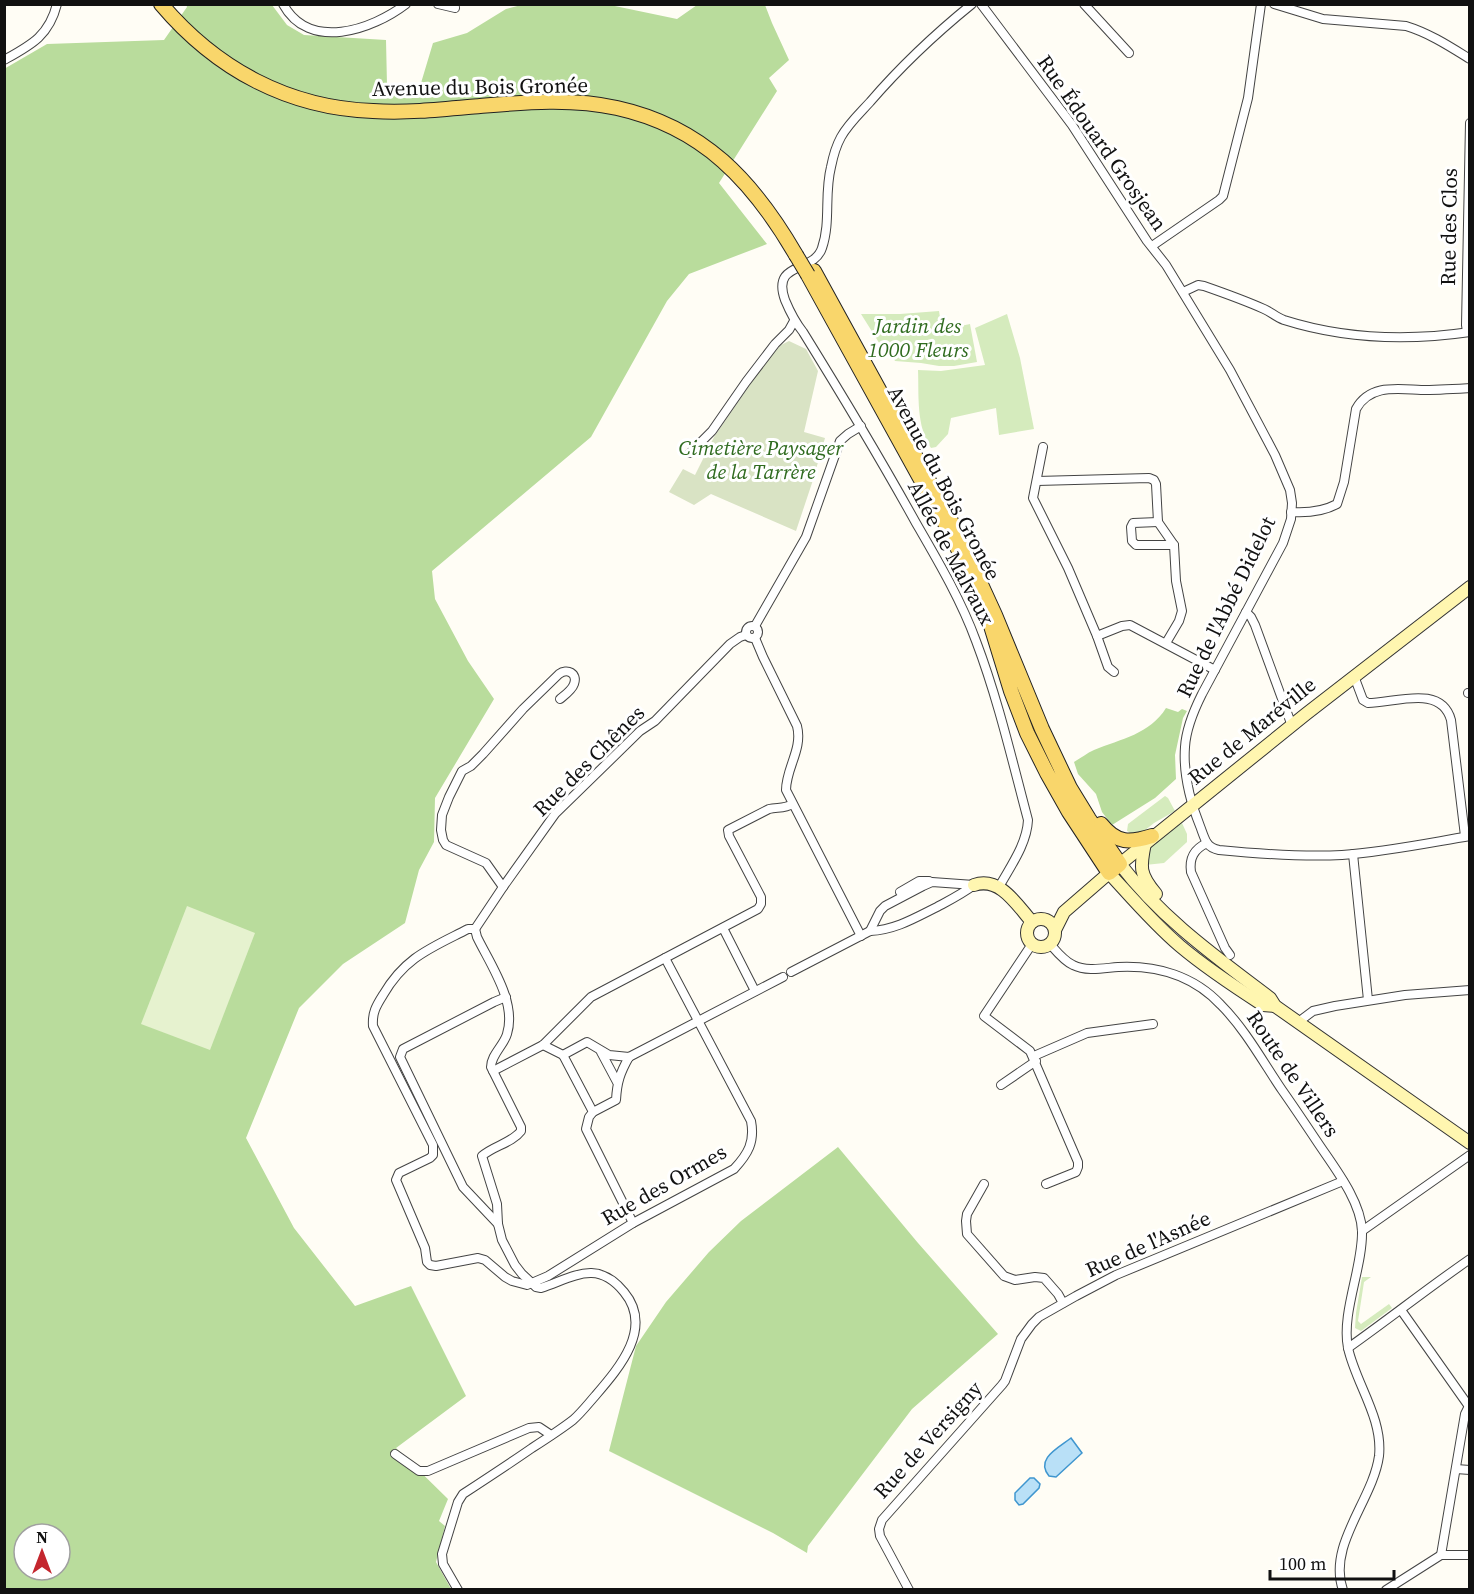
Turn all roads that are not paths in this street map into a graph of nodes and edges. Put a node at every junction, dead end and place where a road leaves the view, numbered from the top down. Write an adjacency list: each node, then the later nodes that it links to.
1 (161, 4): 18 (main road, Avenue du Bois Gronée)
2 (170, 4): 18 (main road, Avenue du Bois Gronée)
3 (283, 4): 4 (street)
4 (406, 4)
5 (438, 4): 12 (street)
6 (972, 4): 22 (street, Allée de Malvaux)
7 (1084, 4): 13 (street)
8 (1261, 4): 17 (street)
9 (1274, 4): 14 (street)
10 (982, 5): 17 (street, Rue Édouard Grosjean)
11 (56, 8): 15 (street)
12 (455, 8)
13 (1129, 53)
14 (1470, 59)
15 (4, 60)
16 (1470, 123): 23 (street, Rue des Clos)
17 (1152, 246): 20 (street, Rue Édouard Grosjean)
18 (800, 253): 19 (main road, Avenue du Bois Gronée)
19 (811, 273): 44 (main road, Avenue du Bois Gronée); 52 (main road, Avenue du Bois Gronée)
20 (1183, 292): 21 (street, Rue Édouard Grosjean); 23 (street)
21 (1191, 303): 29 (street, Rue de l'Abbé Didelot)
22 (794, 321): 25 (street, Allée de Malvaux); 27 (street)
23 (1468, 332)
24 (1470, 388): 29 (street)
25 (861, 426): 34 (street); 55 (street, Allée de Malvaux)
26 (1043, 447): 28 (street)
27 (690, 453)
28 (1037, 481): 30 (street); 36 (street)
29 (1292, 512): 33 (street, Rue de l'Abbé Didelot)
30 (1158, 522): 31 (street); 31 (street)
31 (1174, 544): 38 (street)
32 (1470, 587): 41 (main road, Rue de Maréville)
33 (1246, 612): 39 (street, Rue de l'Abbé Didelot); 43 (street)
34 (755, 626): 35 (street); 37 (street)
35 (746, 635): 37 (street); 54 (street, Rue des Chênes)
36 (1097, 636): 38 (street); 40 (street)
37 (755, 638): 45 (street)
38 (1166, 643): 39 (street)
39 (1215, 670): 46 (street, Rue de l'Abbé Didelot)
40 (1114, 672)
41 (1354, 676): 43 (main road, Rue de Maréville); 47 (street)
42 (560, 699): 54 (street)
43 (1292, 726): 46 (main road, Rue de Maréville)
44 (1042, 729): 48 (main road); 51 (main road, Avenue du Bois Gronée)
45 (792, 804): 59 (street); 63 (street)
46 (1192, 806): 48 (main road, Rue de Maréville); 49 (street, Rue de l'Abbé Didelot)
47 (1467, 836): 50 (street)
48 (1149, 839): 51 (main road, Rue de Maréville); 57 (main road)
49 (1207, 843): 50 (street); 66 (street)
50 (1353, 854): 71 (street)
51 (1120, 864): 52 (main road, Rue de Maréville); 57 (main road)
52 (1109, 873): 56 (main road, Rue de Maréville); 72 (main road)
53 (974, 885): 55 (main road); 62 (street); 62 (street)
54 (503, 887): 60 (street, Rue des Chênes)
55 (999, 887): 58 (main road)
56 (1064, 912): 58 (main road, Rue de Maréville); 61 (main road, Rue de Maréville)
57 (1164, 914): 72 (main road)
58 (1038, 921): 61 (main road); 64 (main road)
59 (723, 928): 67 (street); 69 (street)
60 (476, 929): 70 (street); 94 (street)
61 (1055, 930): 65 (main road)
62 (870, 931): 63 (street)
63 (861, 936): 69 (street)
64 (1032, 944): 65 (main road); 80 (street)
65 (1050, 944): 87 (street, Route de Villers)
66 (1230, 955)
67 (665, 958): 73 (street, Rue des Ormes); 76 (street)
68 (1470, 990): 71 (street)
69 (755, 991): 73 (street)
70 (506, 997): 81 (street); 91 (street)
71 (1368, 1000): 74 (street)
72 (1275, 1006): 74 (main road)
73 (699, 1020): 79 (street); 90 (street, Rue des Ormes)
74 (1297, 1023): 85 (main road)
75 (1153, 1024): 80 (street)
76 (543, 1045): 78 (street); 81 (street)
77 (601, 1052): 78 (street); 79 (street); 82 (street)
78 (562, 1054): 84 (street)
79 (629, 1057): 82 (street)
80 (1035, 1059): 83 (street); 89 (street)
81 (494, 1071): 91 (street)
82 (617, 1082): 84 (street)
83 (1001, 1085)
84 (593, 1112): 90 (street)
85 (1470, 1143)
86 (1470, 1155): 92 (street)
87 (1342, 1180): 92 (street, Route de Villers); 95 (street, Rue de l'Asnée)
88 (984, 1184): 95 (street)
89 (1046, 1184)
90 (633, 1223): 94 (street, Rue des Ormes)
91 (498, 1224): 94 (street)
92 (1362, 1231): 97 (street, Route de Villers)
93 (1470, 1259): 96 (street)
94 (532, 1283): 100 (street)
95 (1063, 1303): 98 (street, Rue de l'Asnée)
96 (1401, 1310): 97 (street); 99 (street)
97 (1348, 1348): 108 (street)
98 (1005, 1381): 107 (street, Rue de Versigny)
99 (1469, 1404): 102 (street)
100 (551, 1436): 101 (street); 106 (street)
101 (394, 1454)
102 (1456, 1469): 103 (street); 104 (street)
103 (1470, 1470)
104 (1441, 1555): 105 (street); 109 (street)
105 (1470, 1555)
106 (458, 1590)
107 (909, 1590)
108 (1343, 1590)
109 (1386, 1590)

